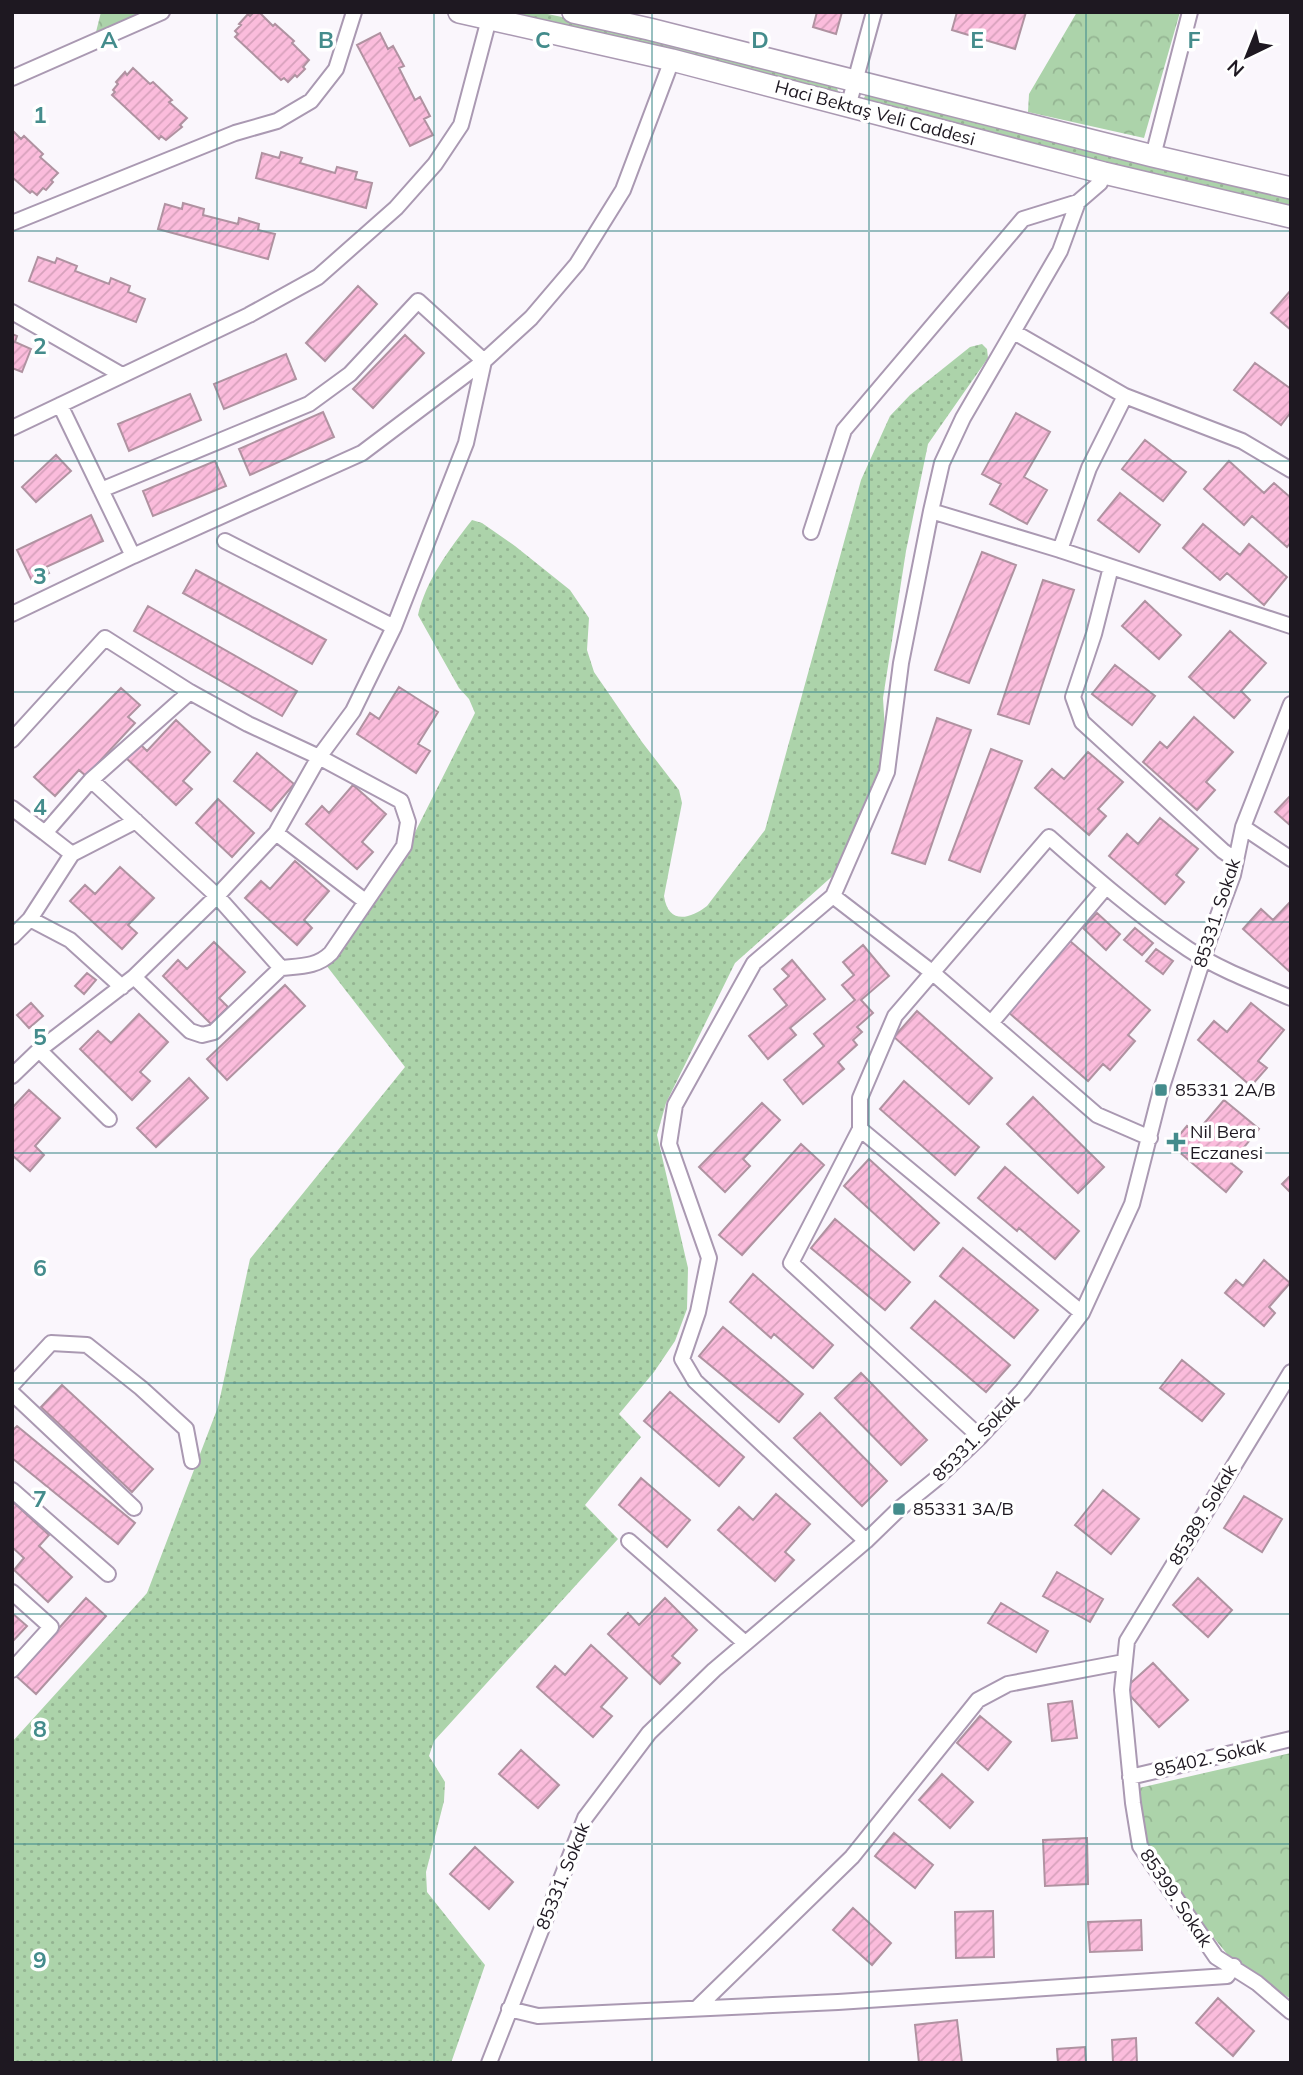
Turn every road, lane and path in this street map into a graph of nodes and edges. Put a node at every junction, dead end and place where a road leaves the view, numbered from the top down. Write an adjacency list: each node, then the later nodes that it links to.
1 (162, 12): 9 (street)
2 (354, 12): 17 (street)
3 (459, 12): 7 (main road, Haci Bektaş Veli Caddesi)
4 (573, 12): 10 (main road, Haci Bektaş Veli Caddesi)
5 (874, 12): 10 (street)
6 (1190, 12): 12 (street)
7 (489, 19): 8 (main road, Haci Bektaş Veli Caddesi); 21 (street)
8 (672, 60): 11 (main road, Haci Bektaş Veli Caddesi); 20 (street)
9 (12, 78)
10 (855, 81): 11 (street); 12 (main road, Haci Bektaş Veli Caddesi)
11 (848, 107): 13 (main road, Haci Bektaş Veli Caddesi)
12 (1153, 156): 14 (main road, Haci Bektaş Veli Caddesi)
13 (1104, 173): 15 (street); 16 (main road, Haci Bektaş Veli Caddesi)
14 (1291, 188)
15 (1079, 202): 19 (street); 30 (street)
16 (1291, 216)
17 (12, 223)
18 (12, 312): 21 (street)
19 (1014, 332): 22 (street); 29 (street)
20 (484, 361): 28 (street); 33 (street); 37 (street)
21 (122, 375): 23 (street)
22 (1125, 396): 27 (street); 32 (street)
23 (60, 405): 25 (street); 28 (street)
24 (12, 414): 25 (street)
25 (32, 418): 26 (street)
26 (12, 428)
27 (1291, 470)
28 (101, 490): 33 (street)
29 (931, 511): 32 (street); 53 (street)
30 (811, 532)
31 (225, 541): 37 (street)
32 (1060, 550): 34 (street)
33 (133, 556): 35 (street)
34 (1111, 567): 36 (street); 50 (street)
35 (12, 614)
36 (1291, 626)
37 (394, 627): 41 (street)
38 (190, 692): 40 (street); 41 (street); 42 (street)
39 (1291, 704): 45 (street, 85331. Sokak)
40 (12, 740)
41 (319, 757): 47 (street); 54 (street)
42 (91, 780): 44 (street); 46 (street)
43 (12, 808): 46 (street)
44 (136, 821): 48 (street); 52 (street)
45 (1242, 827): 49 (street); 50 (street, 85331. Sokak)
46 (45, 833): 48 (street)
47 (276, 834): 52 (street); 54 (street)
48 (72, 853): 55 (street)
49 (1291, 859)
50 (1236, 860): 57 (street, 85331. Sokak)
51 (1106, 887): 57 (street); 59 (street); 62 (street)
52 (217, 896): 58 (street); 60 (street)
53 (834, 897): 59 (street); 77 (street)
54 (365, 901): 58 (street)
55 (30, 919): 56 (street); 60 (street)
56 (12, 937)
57 (1203, 958): 61 (street); 67 (street, 85331. Sokak)
58 (281, 968): 60 (street)
59 (933, 972): 62 (street); 66 (street)
60 (128, 982): 63 (street)
61 (1291, 998)
62 (991, 1023): 67 (street)
63 (39, 1049): 64 (street); 65 (street)
64 (12, 1076)
65 (109, 1119)
66 (860, 1129): 68 (street); 72 (street)
67 (1150, 1138): 68 (street, 85331. Sokak)
68 (1082, 1313): 72 (street, 85331. Sokak)
69 (1291, 1372): 81 (street, 85389. Sokak)
70 (12, 1385): 73 (street)
71 (12, 1393): 75 (street)
72 (980, 1437): 77 (street, 85331. Sokak)
73 (192, 1461)
74 (12, 1490): 78 (street)
75 (134, 1508)
76 (629, 1541): 80 (street)
77 (866, 1541): 80 (street, 85331. Sokak)
78 (108, 1574)
79 (12, 1592): 82 (street)
80 (745, 1643): 87 (street, 85331. Sokak)
81 (1124, 1662): 84 (street, 85399. Sokak); 86 (street)
82 (12, 1670)
83 (1291, 1739): 84 (street, 85402. Sokak)
84 (1130, 1777): 85 (street, 85399. Sokak)
85 (1234, 1966): 86 (street); 88 (street, 85399. Sokak)
86 (697, 2008): 87 (street)
87 (509, 2009): 89 (street, 85331. Sokak)
88 (1291, 2012)
89 (489, 2063)

